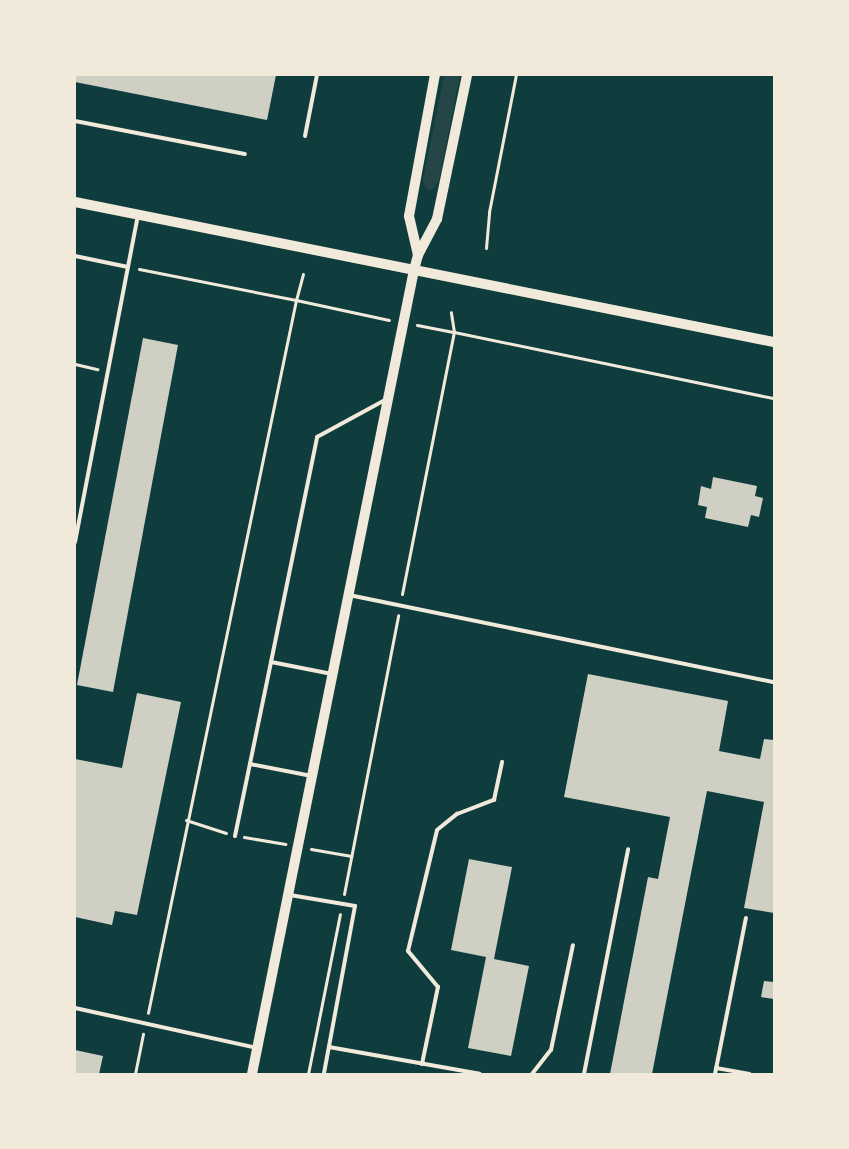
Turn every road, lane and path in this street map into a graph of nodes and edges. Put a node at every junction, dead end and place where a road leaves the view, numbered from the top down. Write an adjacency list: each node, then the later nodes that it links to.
1 (317, 75): 6 (lane)
2 (435, 75): 11 (main road)
3 (466, 75): 11 (main road)
4 (516, 75): 10 (path)
5 (75, 120): 7 (lane)
6 (305, 136)
7 (245, 154)
8 (75, 202): 9 (main road)
9 (138, 215): 13 (lane); 14 (main road)
10 (486, 248)
11 (418, 255): 14 (main road)
12 (75, 256): 13 (lane)
13 (128, 267): 16 (path); 22 (lane)
14 (414, 270): 18 (main road); 20 (main road)
15 (302, 274): 16 (path)
16 (296, 300): 18 (path); 34 (path)
17 (451, 312): 19 (path)
18 (404, 323): 19 (path); 23 (main road)
19 (454, 332): 24 (path); 27 (path)
20 (774, 342)
21 (75, 364): 22 (path)
22 (108, 371): 25 (lane)
23 (389, 398): 26 (main road); 28 (lane)
24 (774, 398)
25 (75, 542)
26 (349, 595): 27 (lane); 29 (main road)
27 (400, 605): 30 (lane); 38 (path)
28 (271, 662): 29 (lane); 32 (lane)
29 (332, 674): 33 (main road)
30 (774, 682)
31 (502, 762): 47 (lane)
32 (250, 764): 33 (lane); 35 (lane)
33 (312, 776): 36 (main road)
34 (186, 820): 35 (path); 44 (path)
35 (235, 836): 36 (path)
36 (298, 846): 38 (path); 39 (main road)
37 (628, 849): 55 (lane)
38 (351, 856): 40 (path)
39 (288, 894): 40 (lane); 46 (main road)
40 (342, 903): 45 (lane); 51 (path)
41 (746, 918): 48 (lane)
42 (573, 945): 54 (lane)
43 (75, 1008): 44 (lane)
44 (146, 1023): 46 (lane); 49 (path)
45 (329, 1047): 47 (lane); 52 (lane)
46 (257, 1048): 50 (main road)
47 (422, 1064): 53 (lane)
48 (716, 1068): 56 (lane); 57 (lane)
49 (136, 1074)
50 (252, 1074)
51 (308, 1074)
52 (324, 1074)
53 (480, 1074)
54 (532, 1074)
55 (584, 1074)
56 (715, 1074)
57 (750, 1074)

